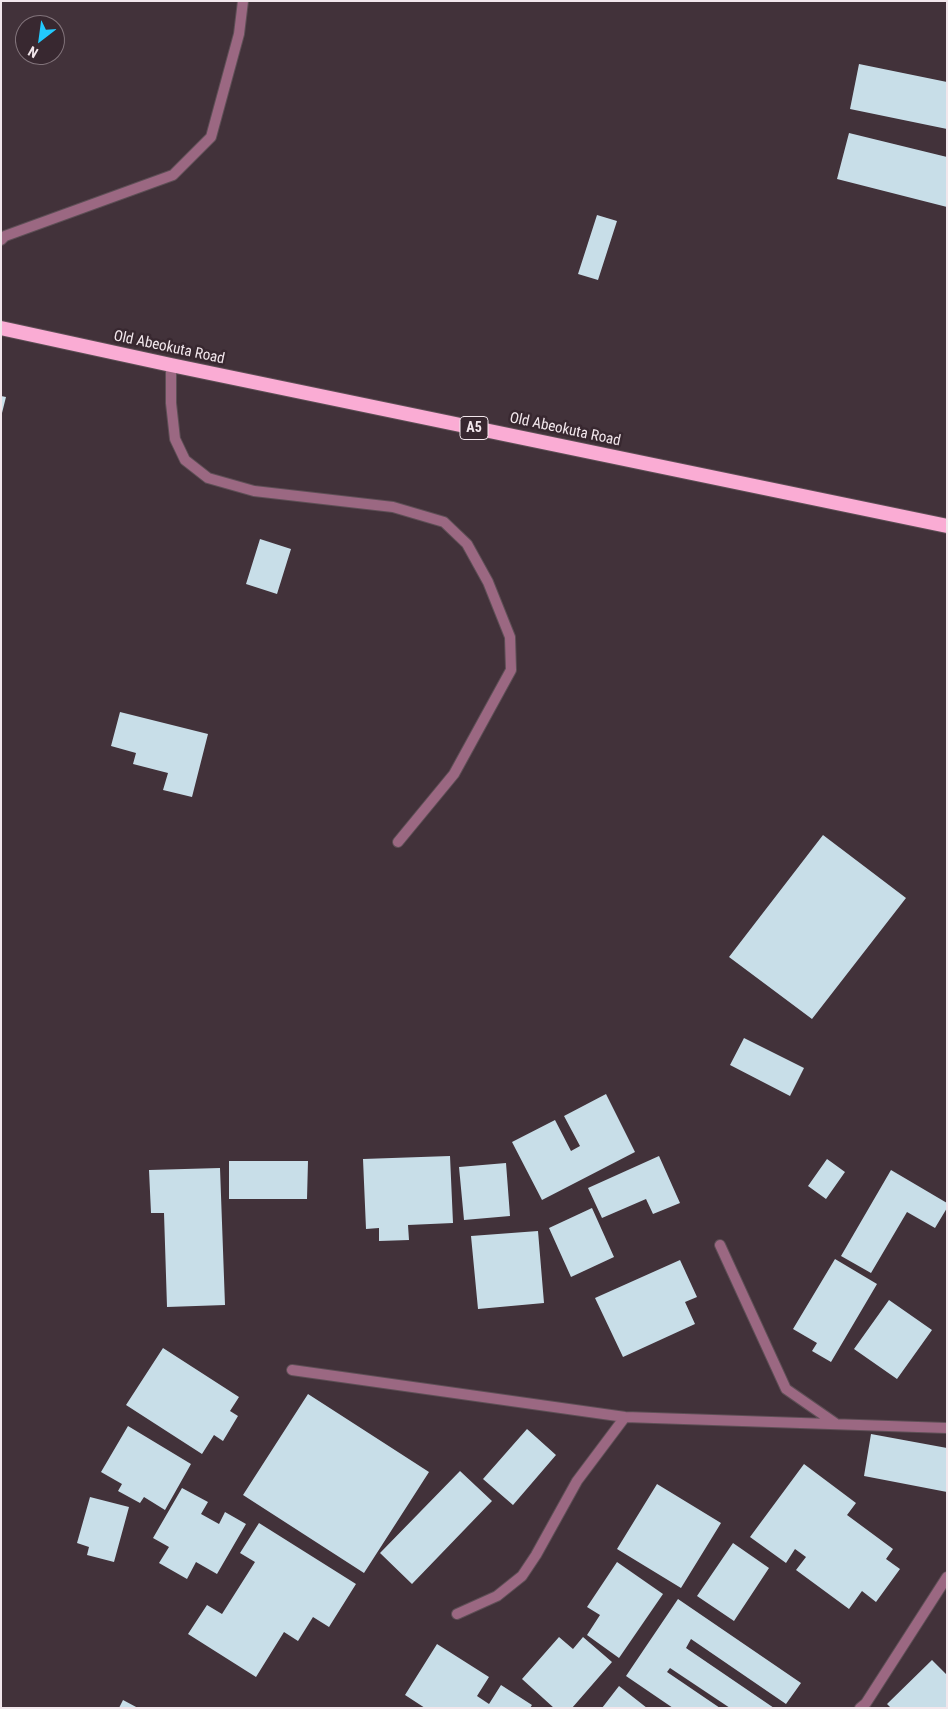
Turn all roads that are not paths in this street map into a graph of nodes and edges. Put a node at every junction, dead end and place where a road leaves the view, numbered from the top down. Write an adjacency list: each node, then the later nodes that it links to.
1 (243, 1): 2 (street)
2 (1, 240)
3 (1, 328): 4 (highway, Old Abeokuta Road / A5)
4 (171, 365): 5 (highway, Old Abeokuta Road / A5); 6 (street)
5 (947, 526)
6 (398, 842)
7 (720, 1245): 10 (street)
8 (292, 1370): 9 (street)
9 (625, 1417): 10 (street); 13 (street)
10 (836, 1424): 11 (street)
11 (947, 1428)
12 (946, 1581): 14 (street)
13 (457, 1614)
14 (860, 1708)

